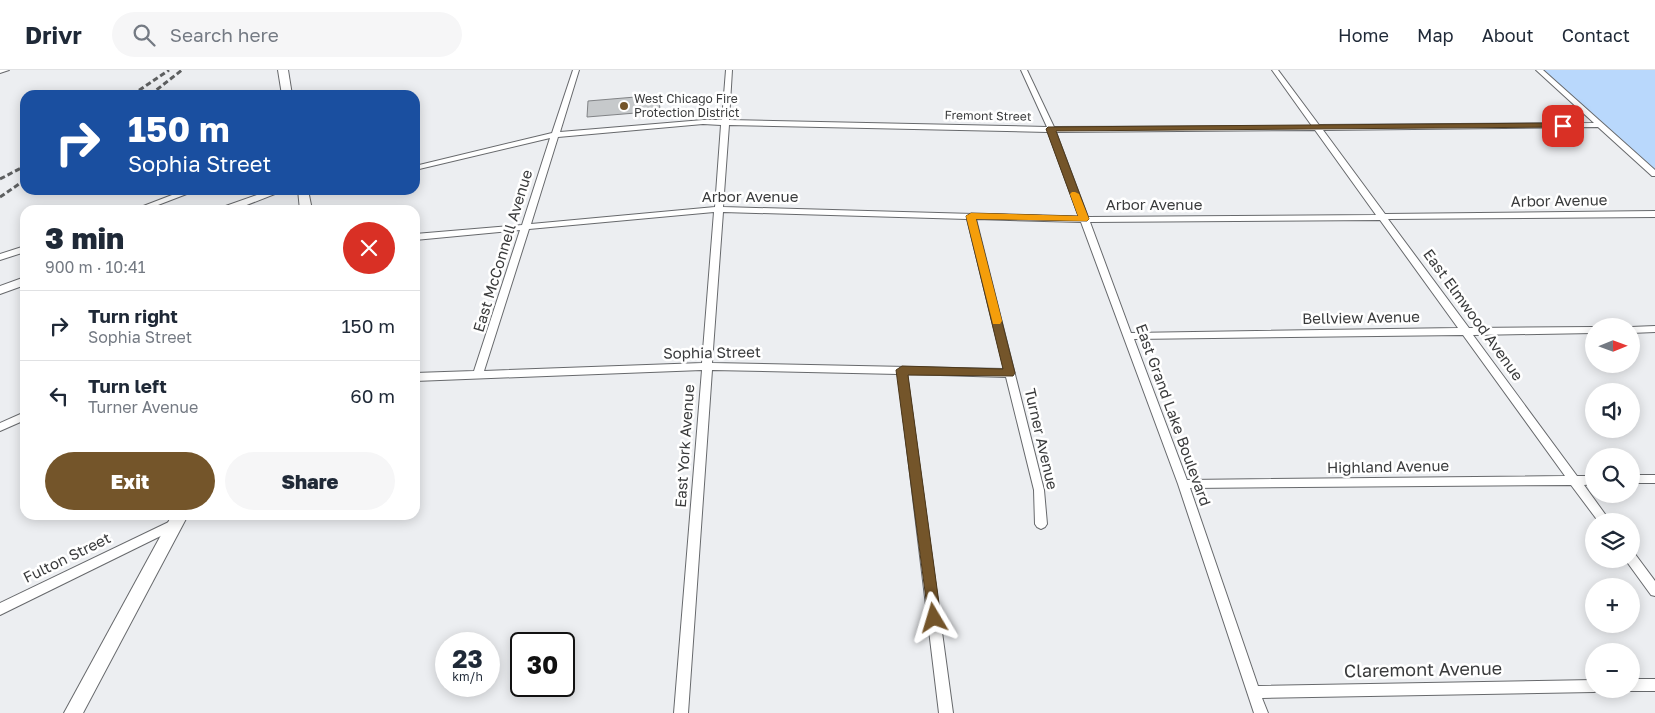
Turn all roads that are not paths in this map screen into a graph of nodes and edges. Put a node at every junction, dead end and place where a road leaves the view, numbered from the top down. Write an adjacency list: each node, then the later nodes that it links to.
1 (6, 70): 8 (street)
2 (283, 70): 9 (main road)
3 (576, 70): 14 (street, East McConnell Avenue)
4 (730, 70): 10 (street, East York Avenue)
5 (1024, 70): 13 (street, East Grand Lake Boulevard)
6 (1275, 70): 12 (street, East Elmwood Avenue)
7 (1539, 70): 11 (street)
8 (0, 71)
9 (286, 90)
10 (726, 122): 13 (street, Fremont Street); 14 (street, Fremont Street); 21 (street, East York Avenue)
11 (1601, 125): 12 (street, Fremont Street); 16 (street)
12 (1316, 128): 13 (street, Fremont Street); 24 (street, East Elmwood Avenue)
13 (1051, 129): 25 (street, East Grand Lake Boulevard)
14 (554, 135): 15 (street, Fremont Street); 26 (street, East McConnell Avenue)
15 (420, 167)
16 (1655, 174)
17 (179, 195): 19 (street)
18 (266, 195): 20 (street)
19 (151, 205)
20 (238, 205)
21 (719, 209): 23 (street, Arbor Avenue); 26 (street, Arbor Avenue); 37 (street, East York Avenue)
22 (1655, 214): 24 (street, Arbor Avenue)
23 (971, 216): 25 (street, Arbor Avenue); 39 (street, Turner Avenue)
24 (1380, 217): 25 (street, Arbor Avenue); 35 (street, East Elmwood Avenue)
25 (1084, 219): 36 (street, East Grand Lake Boulevard)
26 (526, 227): 27 (street, Arbor Avenue); 40 (street, East McConnell Avenue)
27 (420, 237)
28 (20, 251): 29 (street)
29 (0, 257)
30 (20, 283): 31 (street)
31 (0, 290)
32 (1655, 329): 34 (street)
33 (1585, 330): 35 (street, Bellview Avenue)
34 (1640, 330)
35 (1465, 332): 36 (street, Bellview Avenue); 46 (street, East Elmwood Avenue)
36 (1128, 336): 48 (street, East Grand Lake Boulevard)
37 (706, 366): 38 (street, Sophia Street); 40 (street, Sophia Street); 61 (street, East York Avenue)
38 (902, 370): 39 (street, Sophia Street); 62 (street)
39 (1010, 373): 52 (street, Turner Avenue)
40 (478, 375): 41 (street, Sophia Street)
41 (420, 377)
42 (20, 418): 43 (street)
43 (0, 426)
44 (1640, 479): 45 (street)
45 (1655, 479)
46 (1574, 480): 47 (street, Highland Avenue); 48 (street, Highland Avenue); 49 (street, East Elmwood Avenue)
47 (1585, 480)
48 (1183, 484): 59 (street, East Grand Lake Boulevard)
49 (1598, 513)
50 (175, 520): 55 (street, Fulton Street)
51 (176, 520): 60 (main road)
52 (1042, 524)
53 (1638, 568): 54 (street)
54 (1655, 590)
55 (0, 609)
56 (1640, 685): 57 (street)
57 (1655, 685)
58 (1585, 686): 59 (street, Claremont Avenue)
59 (1253, 692): 63 (street, East Grand Lake Boulevard)
60 (73, 713)
61 (681, 713)
62 (946, 713)
63 (1260, 713)

